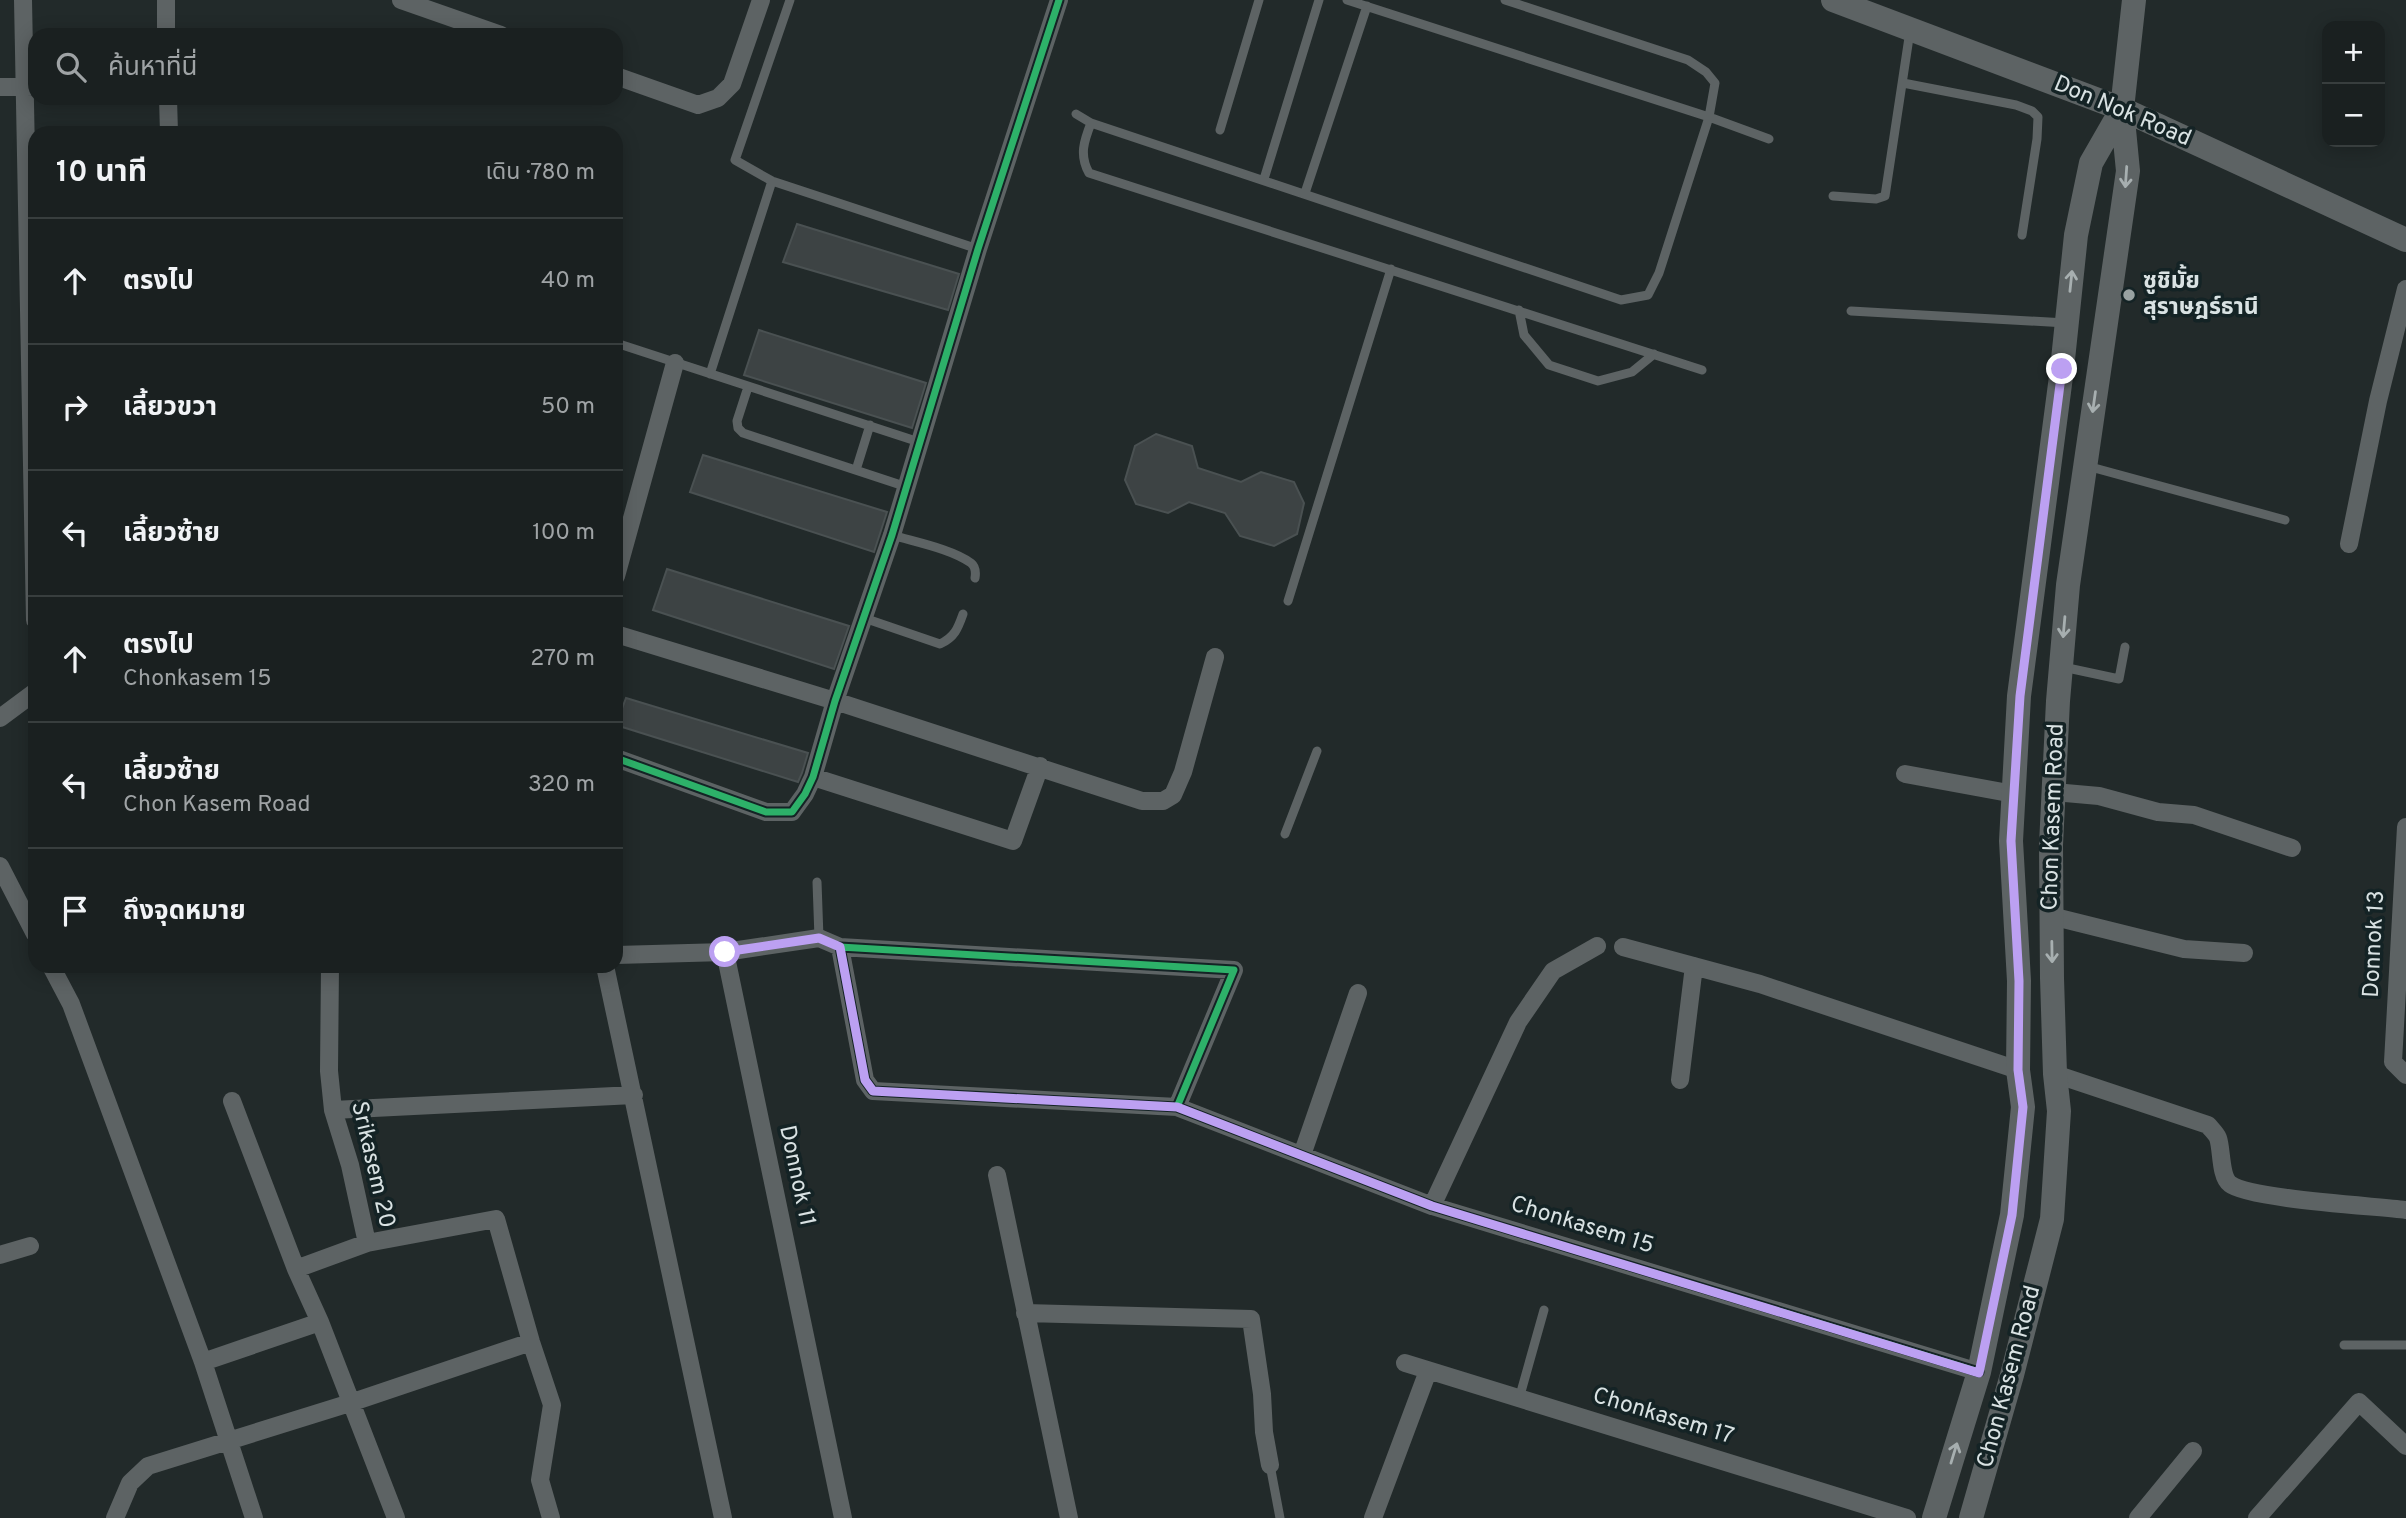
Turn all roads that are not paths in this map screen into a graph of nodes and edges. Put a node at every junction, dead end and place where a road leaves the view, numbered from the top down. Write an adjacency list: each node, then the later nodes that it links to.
1 (23, 0): 17 (street)
2 (166, 0): 14 (street)
3 (401, 0): 15 (street)
4 (761, 0): 18 (street)
5 (790, 0): 33 (lane)
6 (1059, 0): 38 (street)
7 (1259, 0): 30 (lane)
8 (1319, 0): 32 (lane)
9 (1347, 0): 13 (lane)
10 (1505, 0): 26 (lane)
11 (1833, 0): 16 (main road, Don Nok Road)
12 (2134, 0): 24 (main road, Chon Kasem Road)
13 (1367, 6): 26 (lane); 34 (lane)
14 (166, 28)
15 (481, 28)
16 (1911, 29): 19 (lane); 24 (main road, Don Nok Road)
17 (28, 61)
18 (623, 78)
19 (1903, 83): 35 (lane); 36 (lane)
20 (28, 86): 21 (street)
21 (0, 88)
22 (30, 105): 28 (street)
23 (168, 105): 29 (street)
24 (2122, 109): 37 (main road, Don Nok Road); 43 (main road, Chon Kasem Road, one-way to 24); 52 (main road, Chon Kasem Road, one-way to 52)
25 (1076, 114): 27 (lane)
26 (1709, 117): 31 (lane); 34 (lane)
27 (1091, 122): 32 (lane); 39 (lane)
28 (30, 126)
29 (169, 126)
30 (1220, 130)
31 (1769, 139)
32 (1264, 179): 34 (lane)
33 (772, 181): 38 (lane); 48 (lane)
34 (1305, 193)
35 (1833, 196)
36 (2022, 235)
37 (2406, 240)
38 (978, 249): 51 (street)
39 (1391, 269): 41 (lane); 60 (lane)
40 (2406, 289): 57 (street)
41 (1519, 310): 45 (lane); 45 (lane)
42 (1851, 311): 43 (lane)
43 (2067, 323): 76 (main road, Chon Kasem Road)
44 (623, 345): 46 (lane)
45 (1654, 354): 47 (lane)
46 (675, 363): 48 (lane); 58 (street)
47 (1702, 370)
48 (710, 374): 49 (lane)
49 (748, 387): 50 (lane); 53 (lane)
50 (870, 425): 51 (lane); 53 (lane)
51 (919, 442): 54 (street)
52 (2085, 465): 55 (lane); 66 (main road, Chon Kasem Road, one-way to 66)
53 (856, 470): 54 (lane)
54 (907, 487): 56 (street)
55 (2285, 520)
56 (892, 535): 59 (lane); 62 (street)
57 (2348, 544)
58 (623, 551)
59 (975, 578)
60 (1288, 601)
61 (963, 614): 62 (lane)
62 (864, 618): 68 (street)
63 (623, 636): 68 (street)
64 (2125, 647): 66 (lane)
65 (1215, 657): 72 (street)
66 (2061, 666): 75 (main road, Chon Kasem Road)
67 (28, 697): 69 (street)
68 (835, 701): 72 (street); 74 (street)
69 (0, 718)
70 (1317, 751): 78 (lane)
71 (623, 761): 74 (street)
72 (1040, 766): 74 (street)
73 (1905, 774): 76 (street)
74 (813, 777)
75 (2053, 792): 79 (street); 82 (main road, Chon Kasem Road)
76 (2014, 794): 97 (main road, Chon Kasem Road)
77 (2406, 827): 96 (street, Donnok 13)
78 (1284, 834)
79 (2292, 848)
80 (0, 866): 83 (street)
81 (817, 882): 84 (lane)
82 (2051, 916): 89 (street); 98 (main road, Chon Kasem Road, one-way to 98)
83 (28, 920)
84 (819, 938): 86 (street); 88 (street)
85 (1597, 946): 106 (street)
86 (840, 947): 102 (street, Chonkasem 15); 102 (street)
87 (1623, 947): 91 (street)
88 (725, 952): 90 (street); 133 (street, Donnok 11)
89 (2244, 953)
90 (623, 955)
91 (1694, 966): 97 (street); 99 (street)
92 (55, 973): 118 (street)
93 (330, 973): 103 (street, Srikasem 20)
94 (608, 973): 100 (street)
95 (1358, 993): 104 (street)
96 (2400, 1069)
97 (2018, 1070): 121 (main road, Chon Kasem Road)
98 (2055, 1074): 107 (street); 139 (main road, Chon Kasem Road)
99 (1680, 1080)
100 (634, 1095): 103 (street); 132 (street)
101 (232, 1101): 111 (street)
102 (1177, 1107): 104 (street, Chonkasem 15)
103 (333, 1110): 108 (street, Srikasem 20)
104 (1301, 1155): 106 (street, Chonkasem 15)
105 (997, 1175): 113 (street)
106 (1432, 1206): 121 (street, Chonkasem 15)
107 (2406, 1210)
108 (367, 1243): 111 (street, Srikasem 20); 115 (street)
109 (30, 1246): 110 (street)
110 (0, 1255)
111 (296, 1269): 114 (street)
112 (1544, 1310): 122 (lane)
113 (1025, 1313): 127 (street); 134 (street)
114 (320, 1322): 118 (street); 123 (street)
115 (530, 1342): 123 (street); 131 (street)
116 (2344, 1345): 117 (lane)
117 (2406, 1345)
118 (203, 1362): 124 (street)
119 (1405, 1363): 120 (street, Chonkasem 17)
120 (1428, 1371): 122 (street, Chonkasem 17); 136 (street)
121 (1979, 1373): 138 (main road, Chon Kasem Road, one-way to 121)
122 (1519, 1399): 137 (street, Chonkasem 17)
123 (351, 1403): 124 (street); 130 (street)
124 (228, 1440): 128 (street); 129 (street)
125 (2406, 1447): 141 (street)
126 (2193, 1451): 140 (street)
127 (1270, 1465): 135 (lane)
128 (115, 1518)
129 (254, 1518)
130 (396, 1518)
131 (551, 1518)
132 (723, 1518)
133 (843, 1518)
134 (1069, 1518)
135 (1280, 1518)
136 (1373, 1518)
137 (1908, 1518)
138 (1934, 1518)
139 (1971, 1518)
140 (2138, 1518)
141 (2257, 1518)

